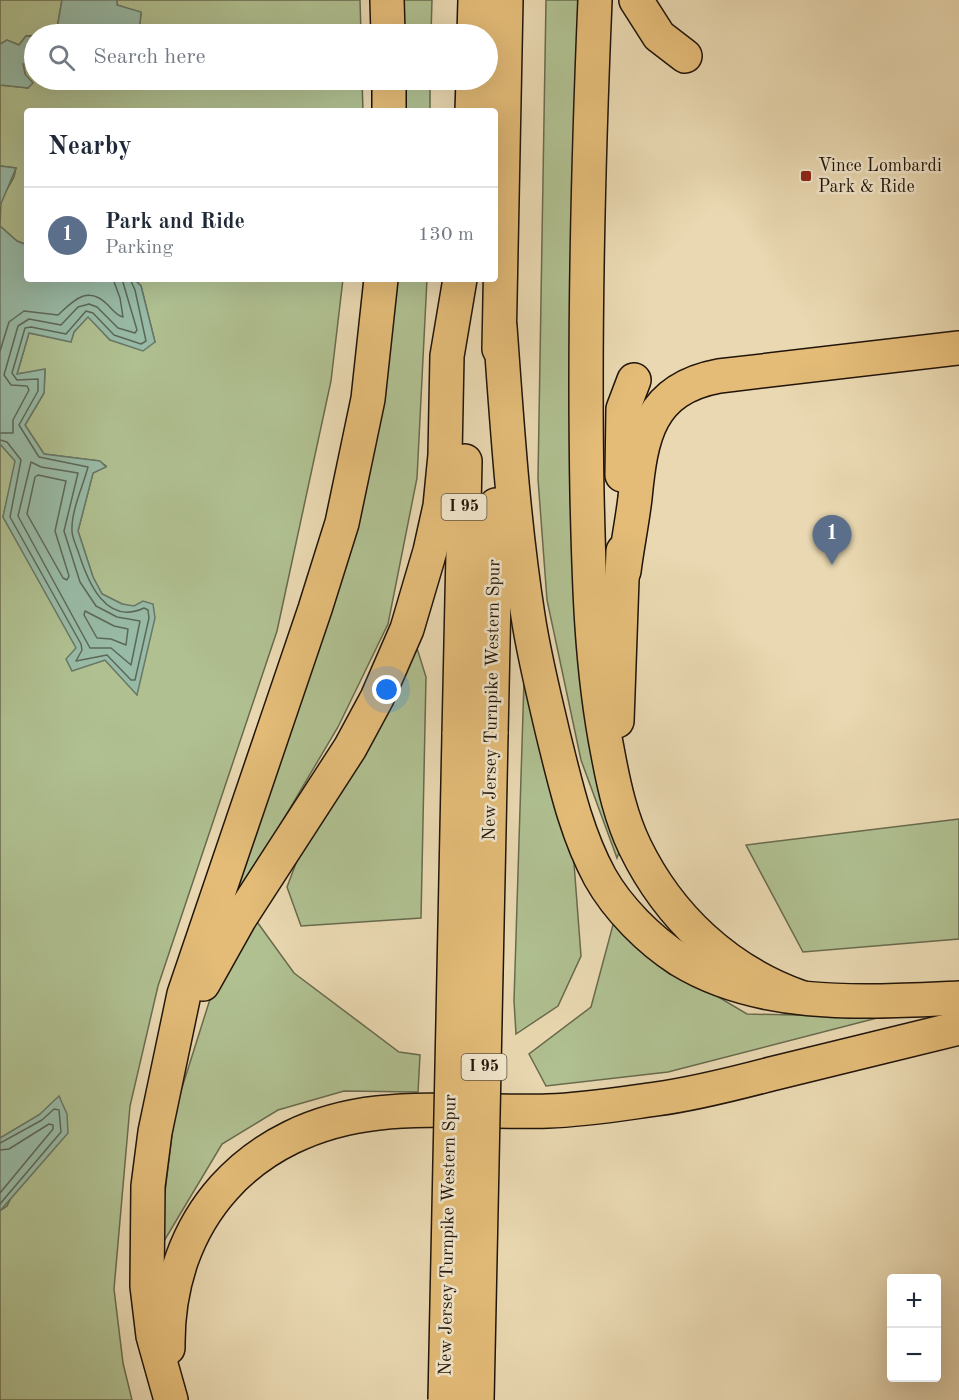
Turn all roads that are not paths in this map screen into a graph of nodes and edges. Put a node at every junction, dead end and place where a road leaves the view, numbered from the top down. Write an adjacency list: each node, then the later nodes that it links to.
1 (387, 0): 6 (highway)
2 (475, 0): 7 (highway)
3 (506, 0): 16 (highway, New Jersey Turnpike Western Spur / I 95)
4 (595, 0): 21 (highway)
5 (636, 0): 8 (highway)
6 (388, 24)
7 (474, 24)
8 (685, 56)
9 (389, 90): 11 (highway)
10 (473, 90): 12 (highway)
11 (389, 108)
12 (472, 108)
13 (381, 282): 25 (highway)
14 (459, 282): 25 (highway)
15 (468, 282): 20 (highway, New Jersey Turnpike Western Spur / I 95)
16 (500, 327): 20 (highway, New Jersey Turnpike Western Spur / I 95); 22 (highway)
17 (959, 348): 19 (highway)
18 (634, 380): 19 (highway)
19 (624, 571): 21 (highway)
20 (475, 735): 27 (highway, New Jersey Turnpike Western Spur / I 95, bridge); 28 (highway, New Jersey Turnpike Western Spur / I 95, bridge)
21 (611, 770): 22 (highway)
22 (800, 997): 23 (highway)
23 (959, 999)
24 (959, 1028): 26 (highway)
25 (166, 1080): 26 (highway)
26 (170, 1394)
27 (445, 1400)
28 (477, 1400)

